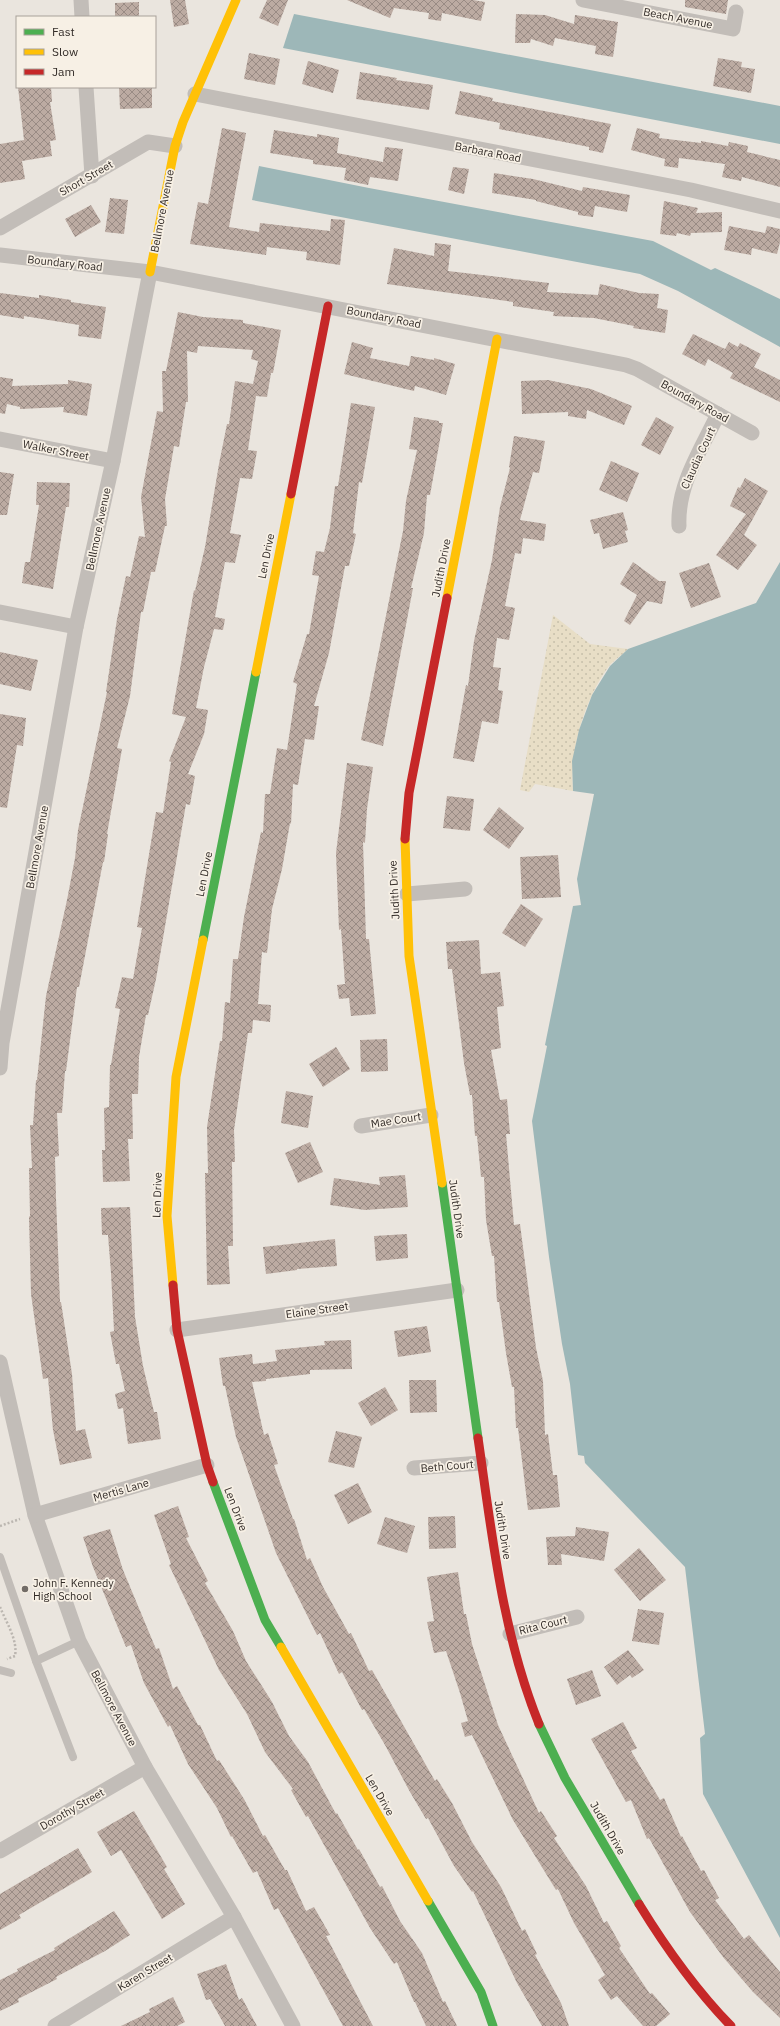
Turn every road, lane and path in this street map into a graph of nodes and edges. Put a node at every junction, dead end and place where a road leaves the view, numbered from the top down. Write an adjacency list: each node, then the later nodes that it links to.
1 (81, 0): 5 (street)
2 (236, 0): 7 (street, Bellmore Avenue)
3 (582, 0): 4 (street, Beach Avenue)
4 (736, 12)
5 (82, 16)
6 (86, 88): 9 (street)
7 (195, 94): 8 (street, Bellmore Avenue); 10 (street, Barbara Road)
8 (175, 146): 9 (street, Short Street); 13 (street, Bellmore Avenue)
9 (92, 176): 11 (street, Short Street)
10 (780, 211)
11 (0, 228)
12 (0, 255): 13 (street, Boundary Road)
13 (150, 272): 14 (street, Boundary Road); 19 (street, Bellmore Avenue)
14 (328, 306): 15 (street, Boundary Road); 29 (street, Len Drive)
15 (497, 339): 16 (street, Boundary Road); 24 (street, Judith Drive)
16 (718, 414): 17 (street, Boundary Road); 20 (street, Claudia Court)
17 (752, 433)
18 (0, 439): 19 (street, Walker Street)
19 (113, 461): 22 (street, Bellmore Avenue)
20 (679, 526)
21 (0, 612): 22 (street)
22 (76, 627): 25 (street, Bellmore Avenue)
23 (465, 889): 24 (street)
24 (407, 894): 26 (street, Judith Drive)
25 (0, 1068)
26 (431, 1115): 27 (street, Mae Court); 28 (street, Judith Drive)
27 (361, 1126)
28 (457, 1290): 29 (street, Elaine Street); 31 (street, Judith Drive)
29 (177, 1330): 32 (street, Len Drive)
30 (0, 1362): 34 (street, Bellmore Avenue)
31 (480, 1463): 33 (street, Beth Court); 39 (street, Judith Drive)
32 (206, 1465): 34 (street, Mertis Lane); 51 (street, Len Drive)
33 (414, 1468)
34 (29, 1517): 35 (path); 40 (street, Bellmore Avenue)
35 (0, 1526)
36 (0, 1557): 42 (lane)
37 (0, 1607): 41 (path)
38 (576, 1617): 39 (street, Rita Court)
39 (510, 1634): 52 (street, Judith Drive)
40 (79, 1642): 42 (lane); 46 (street, Bellmore Avenue)
41 (0, 1657)
42 (36, 1661): 45 (lane)
43 (0, 1670): 44 (lane)
44 (11, 1673)
45 (73, 1757)
46 (145, 1767): 47 (street, Dorothy Street); 48 (street, Bellmore Avenue)
47 (0, 1851)
48 (234, 1917): 49 (street, Karen Street); 50 (street, Bellmore Avenue)
49 (55, 2026)
50 (293, 2026)
51 (493, 2026)
52 (731, 2026)

